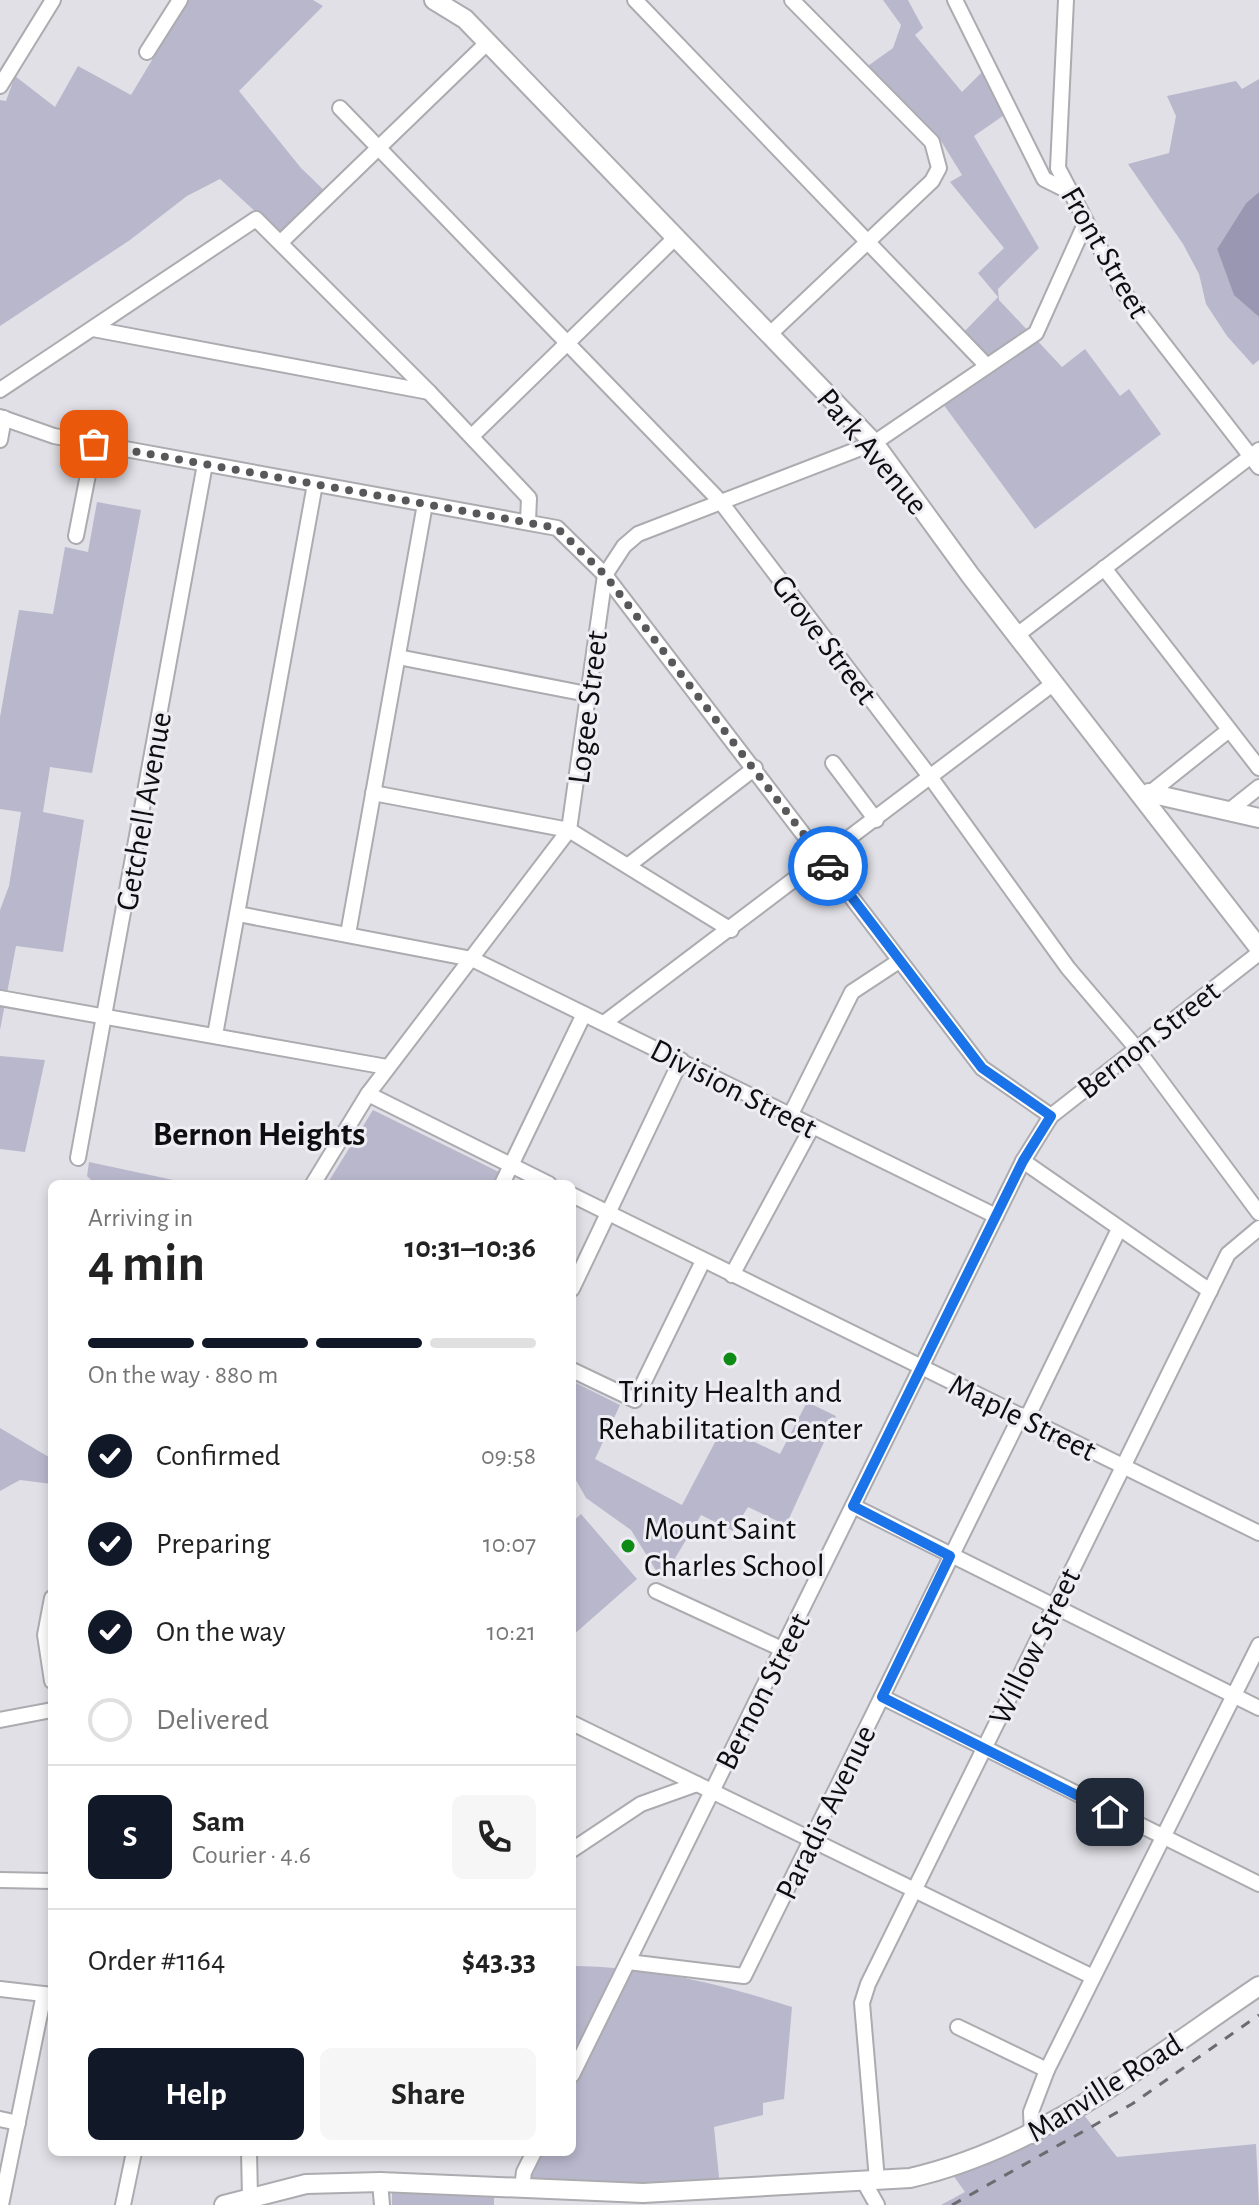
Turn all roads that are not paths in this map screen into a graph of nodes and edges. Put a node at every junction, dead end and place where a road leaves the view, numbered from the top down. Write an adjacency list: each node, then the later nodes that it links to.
1 (53, 0): 11 (street)
2 (161, 0): 8 (street)
3 (434, 0): 9 (main road, Park Avenue)
4 (635, 0): 17 (street)
5 (792, 0): 17 (street)
6 (955, 0): 14 (street)
7 (1066, 0): 14 (street, Front Street)
8 (177, 4): 10 (street)
9 (487, 43): 13 (street); 16 (main road, Park Avenue)
10 (147, 52)
11 (0, 86)
12 (340, 108): 13 (street, Grove Street)
13 (378, 150): 18 (street); 21 (street, Grove Street)
14 (1068, 191): 15 (street, Front Street)
15 (1085, 224): 22 (street, Logee Street); 30 (street, Front Street)
16 (675, 238): 20 (main road, Park Avenue); 21 (street)
17 (867, 240): 20 (street); 22 (street)
18 (281, 242): 19 (street); 24 (street)
19 (93, 329): 23 (street); 24 (street)
20 (770, 334): 28 (main road, Park Avenue)
21 (565, 343): 26 (street); 33 (street, Grove Street)
22 (987, 366): 28 (street, Logee Street)
23 (0, 390)
24 (429, 392): 26 (street)
25 (2, 418): 27 (street); 29 (street)
26 (472, 436): 35 (street)
27 (0, 440)
28 (874, 443): 33 (street, Logee Street); 39 (main road, Park Avenue)
29 (94, 444): 31 (street); 36 (street)
30 (1256, 458): 37 (street)
31 (205, 464): 32 (street); 65 (street, Getchell Avenue)
32 (315, 484): 34 (street); 57 (street)
33 (720, 501): 38 (street, Logee Street); 47 (street, Grove Street)
34 (425, 504): 35 (street); 40 (street)
35 (528, 521): 38 (street)
36 (76, 536)
37 (1104, 568): 39 (street); 43 (street)
38 (605, 575): 42 (street, Logee Street); 45 (street)
39 (1017, 635): 41 (main road, Park Avenue)
40 (398, 657): 42 (street); 49 (street)
41 (1054, 683): 47 (street); 50 (main road, Park Avenue)
42 (587, 694): 54 (street, Logee Street)
43 (1229, 730): 46 (street); 50 (street)
44 (833, 763): 53 (street)
45 (755, 768): 55 (street); 56 (street)
46 (1259, 768)
47 (931, 778): 53 (street); 68 (street, Grove Street)
48 (1259, 787): 51 (street)
49 (373, 793): 54 (street); 59 (street)
50 (1147, 795): 51 (main road); 60 (main road, Park Avenue)
51 (1230, 810): 52 (main road)
52 (1259, 818)
53 (876, 820): 55 (street)
54 (569, 830): 56 (street); 61 (street, Logee Street)
55 (823, 860): 58 (street); 62 (street)
56 (630, 864): 58 (street)
57 (238, 914): 59 (street, Division Street); 67 (street)
58 (731, 930): 66 (street)
59 (348, 934): 61 (street, Division Street)
60 (1259, 951): 68 (street, Bernon Street)
61 (472, 959): 64 (street, Division Street); 70 (street, Logee Street)
62 (899, 961): 72 (street); 73 (street)
63 (0, 998): 65 (street)
64 (584, 1014): 66 (street, Division Street); 77 (street)
65 (105, 1017): 67 (street); 75 (street, Getchell Avenue)
66 (604, 1023): 69 (street, Division Street)
67 (215, 1035): 70 (street)
68 (1137, 1049): 73 (street, Bernon Street); 83 (street, Grove Street)
69 (681, 1060): 72 (street, Division Street); 82 (street)
70 (387, 1067): 71 (street, Logee Street)
71 (368, 1094): 77 (street); 78 (street, Logee Street)
72 (790, 1116): 74 (street, Division Street)
73 (1051, 1116): 76 (street, Bernon Street)
74 (812, 1127): 84 (street, Division Street); 88 (street)
75 (78, 1158)
76 (1023, 1161): 84 (street, Bernon Street); 86 (street)
77 (511, 1166): 79 (street); 80 (street)
78 (315, 1180)
79 (504, 1180)
80 (541, 1180)
81 (576, 1197): 82 (street, Maple Street)
82 (609, 1213): 87 (street, Maple Street); 89 (street)
83 (1259, 1213)
84 (996, 1216): 91 (street, Bernon Street)
85 (1259, 1228): 90 (street, Willow Street)
86 (1119, 1229): 90 (street); 93 (street, Paradis Avenue)
87 (703, 1261): 88 (street, Maple Street); 92 (street)
88 (732, 1275): 91 (street, Maple Street)
89 (576, 1281)
90 (1210, 1291): 94 (street, Willow Street)
91 (921, 1368): 93 (street, Maple Street); 95 (street, Bernon Street)
92 (576, 1372)
93 (1024, 1416): 94 (street, Maple Street); 97 (street, Paradis Avenue)
94 (1123, 1466): 96 (street, Maple Street); 99 (street, Willow Street)
95 (853, 1506): 97 (street); 102 (street, Bernon Street)
96 (1259, 1533)
97 (950, 1556): 99 (street); 105 (street, Paradis Avenue)
98 (656, 1591): 102 (street)
99 (1054, 1607): 104 (street); 110 (street, Willow Street)
100 (48, 1619): 103 (street)
101 (1259, 1645): 104 (street)
102 (784, 1650): 112 (street, Bernon Street)
103 (48, 1655)
104 (1234, 1696): 106 (street); 113 (street)
105 (882, 1697): 110 (street); 114 (street, Paradis Avenue)
106 (1259, 1708)
107 (48, 1711): 108 (street)
108 (0, 1720)
109 (576, 1725): 111 (street)
110 (984, 1749): 113 (street); 119 (street, Willow Street)
111 (697, 1784): 112 (street); 115 (street)
112 (712, 1790): 114 (street); 120 (street, Bernon Street)
113 (1161, 1838): 118 (street); 121 (street)
114 (812, 1840): 119 (street); 120 (street, Paradis Avenue)
115 (576, 1847)
116 (0, 1880): 117 (street)
117 (48, 1881)
118 (1259, 1884)
119 (915, 1889): 121 (street); 134 (street, Willow Street)
120 (628, 1962): 126 (street, Bernon Street)
121 (1093, 1977): 127 (street)
122 (1259, 1986): 130 (main road, Manville Road)
123 (0, 1989): 124 (street)
124 (48, 1995): 129 (street)
125 (958, 2027): 127 (street)
126 (576, 2067)
127 (1047, 2070): 130 (street)
128 (0, 2119): 129 (street)
129 (18, 2123): 138 (street)
130 (1032, 2136): 134 (main road, Manville Road)
131 (133, 2156): 139 (street)
132 (249, 2156): 137 (street)
133 (532, 2156): 136 (street)
134 (870, 2180): 136 (main road, Manville Road); 142 (street)
135 (380, 2182): 136 (main road, Manville Road); 137 (main road, Manville Road); 141 (street)
136 (522, 2187)
137 (250, 2197): 140 (main road, Manville Road)
138 (1, 2205)
139 (123, 2205)
140 (224, 2205)
141 (382, 2205)
142 (877, 2205)

